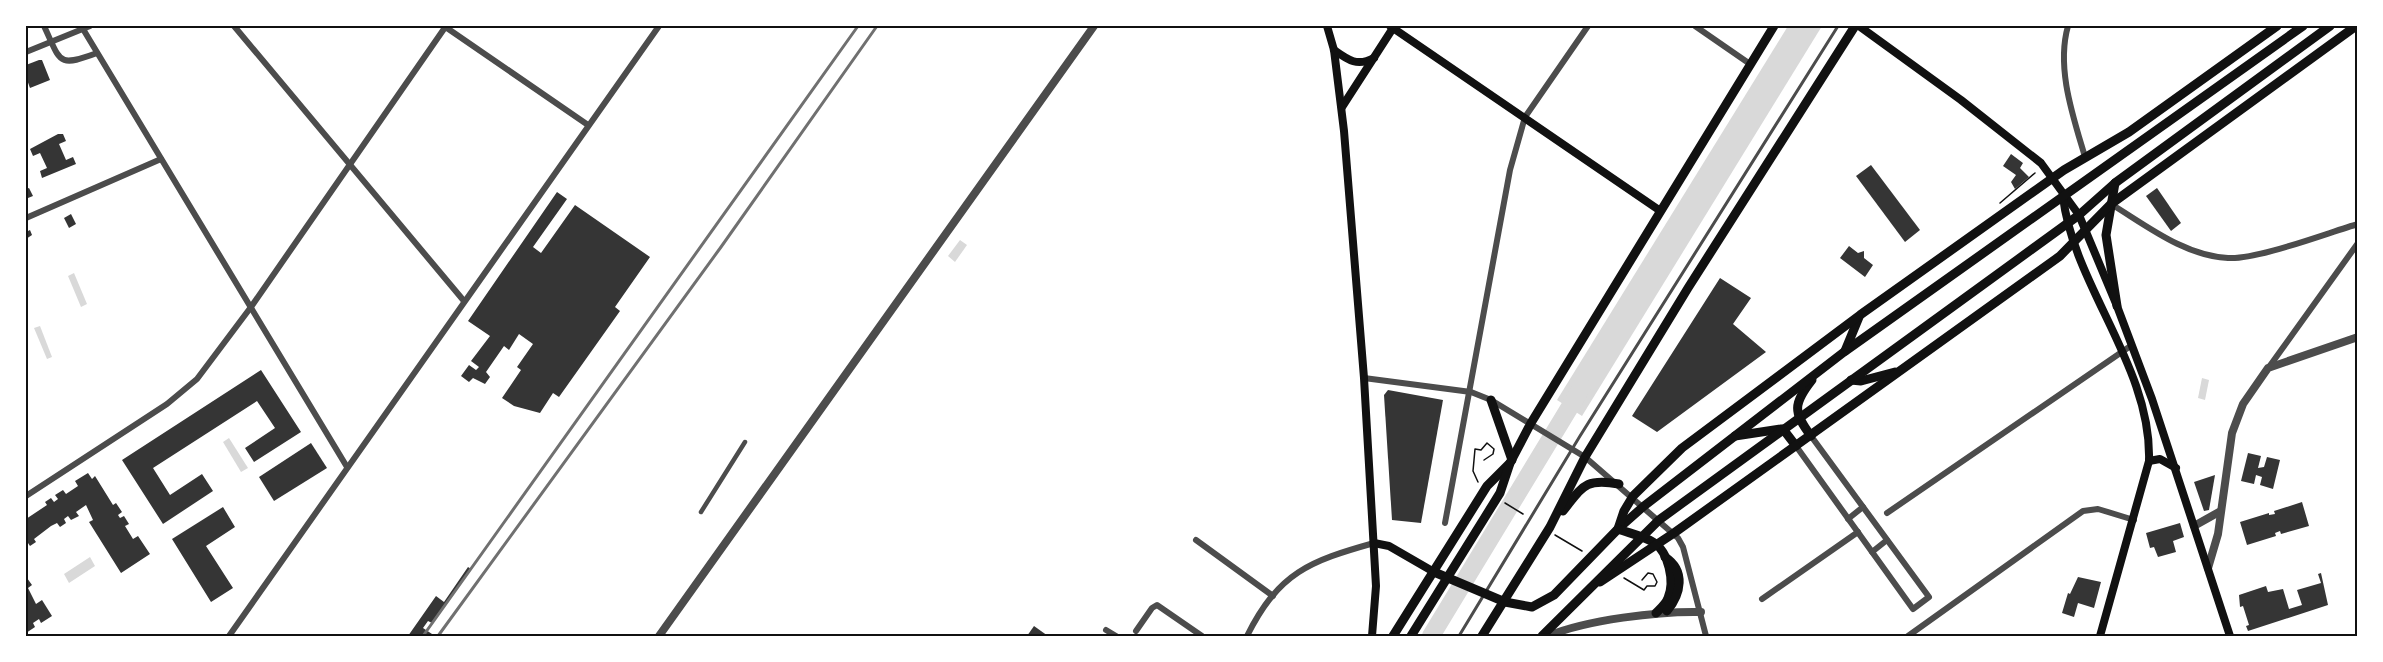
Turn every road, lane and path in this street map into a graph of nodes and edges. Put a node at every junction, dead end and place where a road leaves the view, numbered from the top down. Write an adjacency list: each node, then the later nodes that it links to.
1 (44, 26): 20 (street)
2 (90, 26): 19 (street)
3 (234, 26): 31 (street)
4 (445, 26): 28 (street); 31 (street)
5 (659, 26): 28 (street)
6 (1094, 26): 109 (street)
7 (1326, 26): 21 (main road)
8 (1392, 26): 24 (main road); 27 (main road)
9 (1588, 26): 27 (street)
10 (1695, 26): 25 (street)
11 (1774, 26): 25 (main road)
12 (1838, 26): 116 (lane)
13 (1858, 26): 32 (main road); 66 (main road)
14 (2068, 26): 29 (street)
15 (2277, 26): 29 (main road)
16 (2303, 26): 34 (main road)
17 (2330, 26): 33 (main road)
18 (2356, 26): 35 (main road)
19 (83, 29): 20 (street); 23 (street)
20 (51, 41): 22 (street); 23 (street)
21 (1334, 50): 24 (main road); 26 (main road)
22 (26, 52)
23 (97, 53): 30 (street)
24 (1375, 57): 26 (main road)
25 (1750, 64): 36 (main road)
26 (1341, 107): 55 (main road)
27 (1525, 117): 36 (main road); 57 (street)
28 (588, 125): 44 (street)
29 (2085, 157): 32 (main road)
30 (161, 159): 38 (street); 46 (street)
31 (350, 164): 44 (street); 46 (street)
32 (2054, 177): 34 (main road); 47 (main road)
33 (2115, 183): 35 (main road); 37 (main road)
34 (2063, 196): 37 (main road); 39 (main road); 51 (main road)
35 (2111, 204): 40 (street); 41 (main road); 45 (main road)
36 (1659, 210): 60 (main road)
37 (2079, 215): 39 (main road); 41 (main road)
38 (26, 218)
39 (2066, 224): 42 (main road); 56 (main road)
40 (2358, 224)
41 (2086, 231): 42 (main road); 45 (main road)
42 (2073, 242): 50 (main road); 53 (main road)
43 (2358, 243): 52 (street)
44 (464, 301): 69 (street)
45 (2117, 306): 49 (main road)
46 (251, 307): 69 (street); 72 (street)
47 (1860, 315): 51 (main road); 73 (main road)
48 (2358, 337): 52 (street)
49 (2132, 345): 50 (street); 70 (main road)
50 (2122, 351): 67 (main road); 78 (street)
51 (1844, 352): 54 (main road)
52 (2268, 368): 77 (street)
53 (1902, 370): 56 (main road); 62 (main road)
54 (1819, 371): 59 (main road); 63 (main road)
55 (1364, 378): 57 (street); 91 (main road)
56 (1851, 380): 59 (main road)
57 (1471, 392): 58 (street); 82 (street)
58 (1491, 400): 60 (street); 68 (main road)
59 (1797, 418): 61 (main road); 62 (main road)
60 (1535, 425): 66 (street); 68 (main road)
61 (1783, 429): 63 (main road); 65 (main road); 80 (main road)
62 (1811, 436): 65 (main road); 75 (street)
63 (1732, 437): 74 (main road)
64 (745, 442): 76 (street)
65 (1796, 446): 79 (street); 87 (main road)
66 (1582, 454): 71 (street); 84 (main road)
67 (2150, 461): 70 (main road); 81 (main road)
68 (1511, 462): 96 (main road); 97 (main road)
69 (347, 467): 108 (street)
70 (2176, 468): 83 (main road)
71 (1619, 484): 73 (street); 84 (main road)
72 (26, 496)
73 (1633, 496): 74 (street); 85 (main road)
74 (1644, 506): 80 (street); 85 (main road)
75 (1863, 507): 79 (street); 90 (street)
76 (700, 512)
77 (2219, 512): 83 (street); 95 (street)
78 (1887, 513)
79 (1848, 519): 86 (street)
80 (1659, 520): 87 (street); 88 (main road)
81 (2134, 520): 122 (street); 123 (main road)
82 (1445, 523)
83 (2194, 526): 95 (main road)
84 (1550, 527): 101 (main road)
85 (1618, 529): 88 (main road); 101 (main road)
86 (1858, 532): 93 (street); 100 (street)
87 (1674, 533): 92 (main road); 103 (street)
88 (1640, 538): 92 (main road); 98 (main road)
89 (1196, 540): 99 (street)
90 (1887, 540): 93 (street); 93 (street)
91 (1374, 543): 96 (main road); 99 (street); 113 (main road)
92 (1655, 543): 94 (main road); 98 (main road)
93 (1872, 552)
94 (1664, 556): 102 (main road); 104 (main road)
95 (2208, 568): 124 (main road)
96 (1434, 572): 97 (main road); 114 (main road)
97 (1447, 578): 101 (main road); 115 (main road)
98 (1582, 594): 119 (main road)
99 (1273, 596): 112 (street)
100 (1762, 598)
101 (1505, 602): 105 (main road)
102 (1667, 611): 103 (street); 104 (street)
103 (1701, 612): 121 (street)
104 (1656, 613): 120 (street)
105 (1490, 624): 117 (main road); 118 (main road)
106 (1106, 630): 110 (street)
107 (1136, 631): 111 (street)
108 (229, 636)
109 (659, 636)
110 (1116, 636)
111 (1202, 636)
112 (1247, 636)
113 (1372, 636)
114 (1393, 636)
115 (1411, 636)
116 (1460, 636)
117 (1482, 636)
118 (1490, 636)
119 (1542, 636)
120 (1548, 636)
121 (1706, 636)
122 (1908, 636)
123 (2100, 636)
124 (2230, 636)

